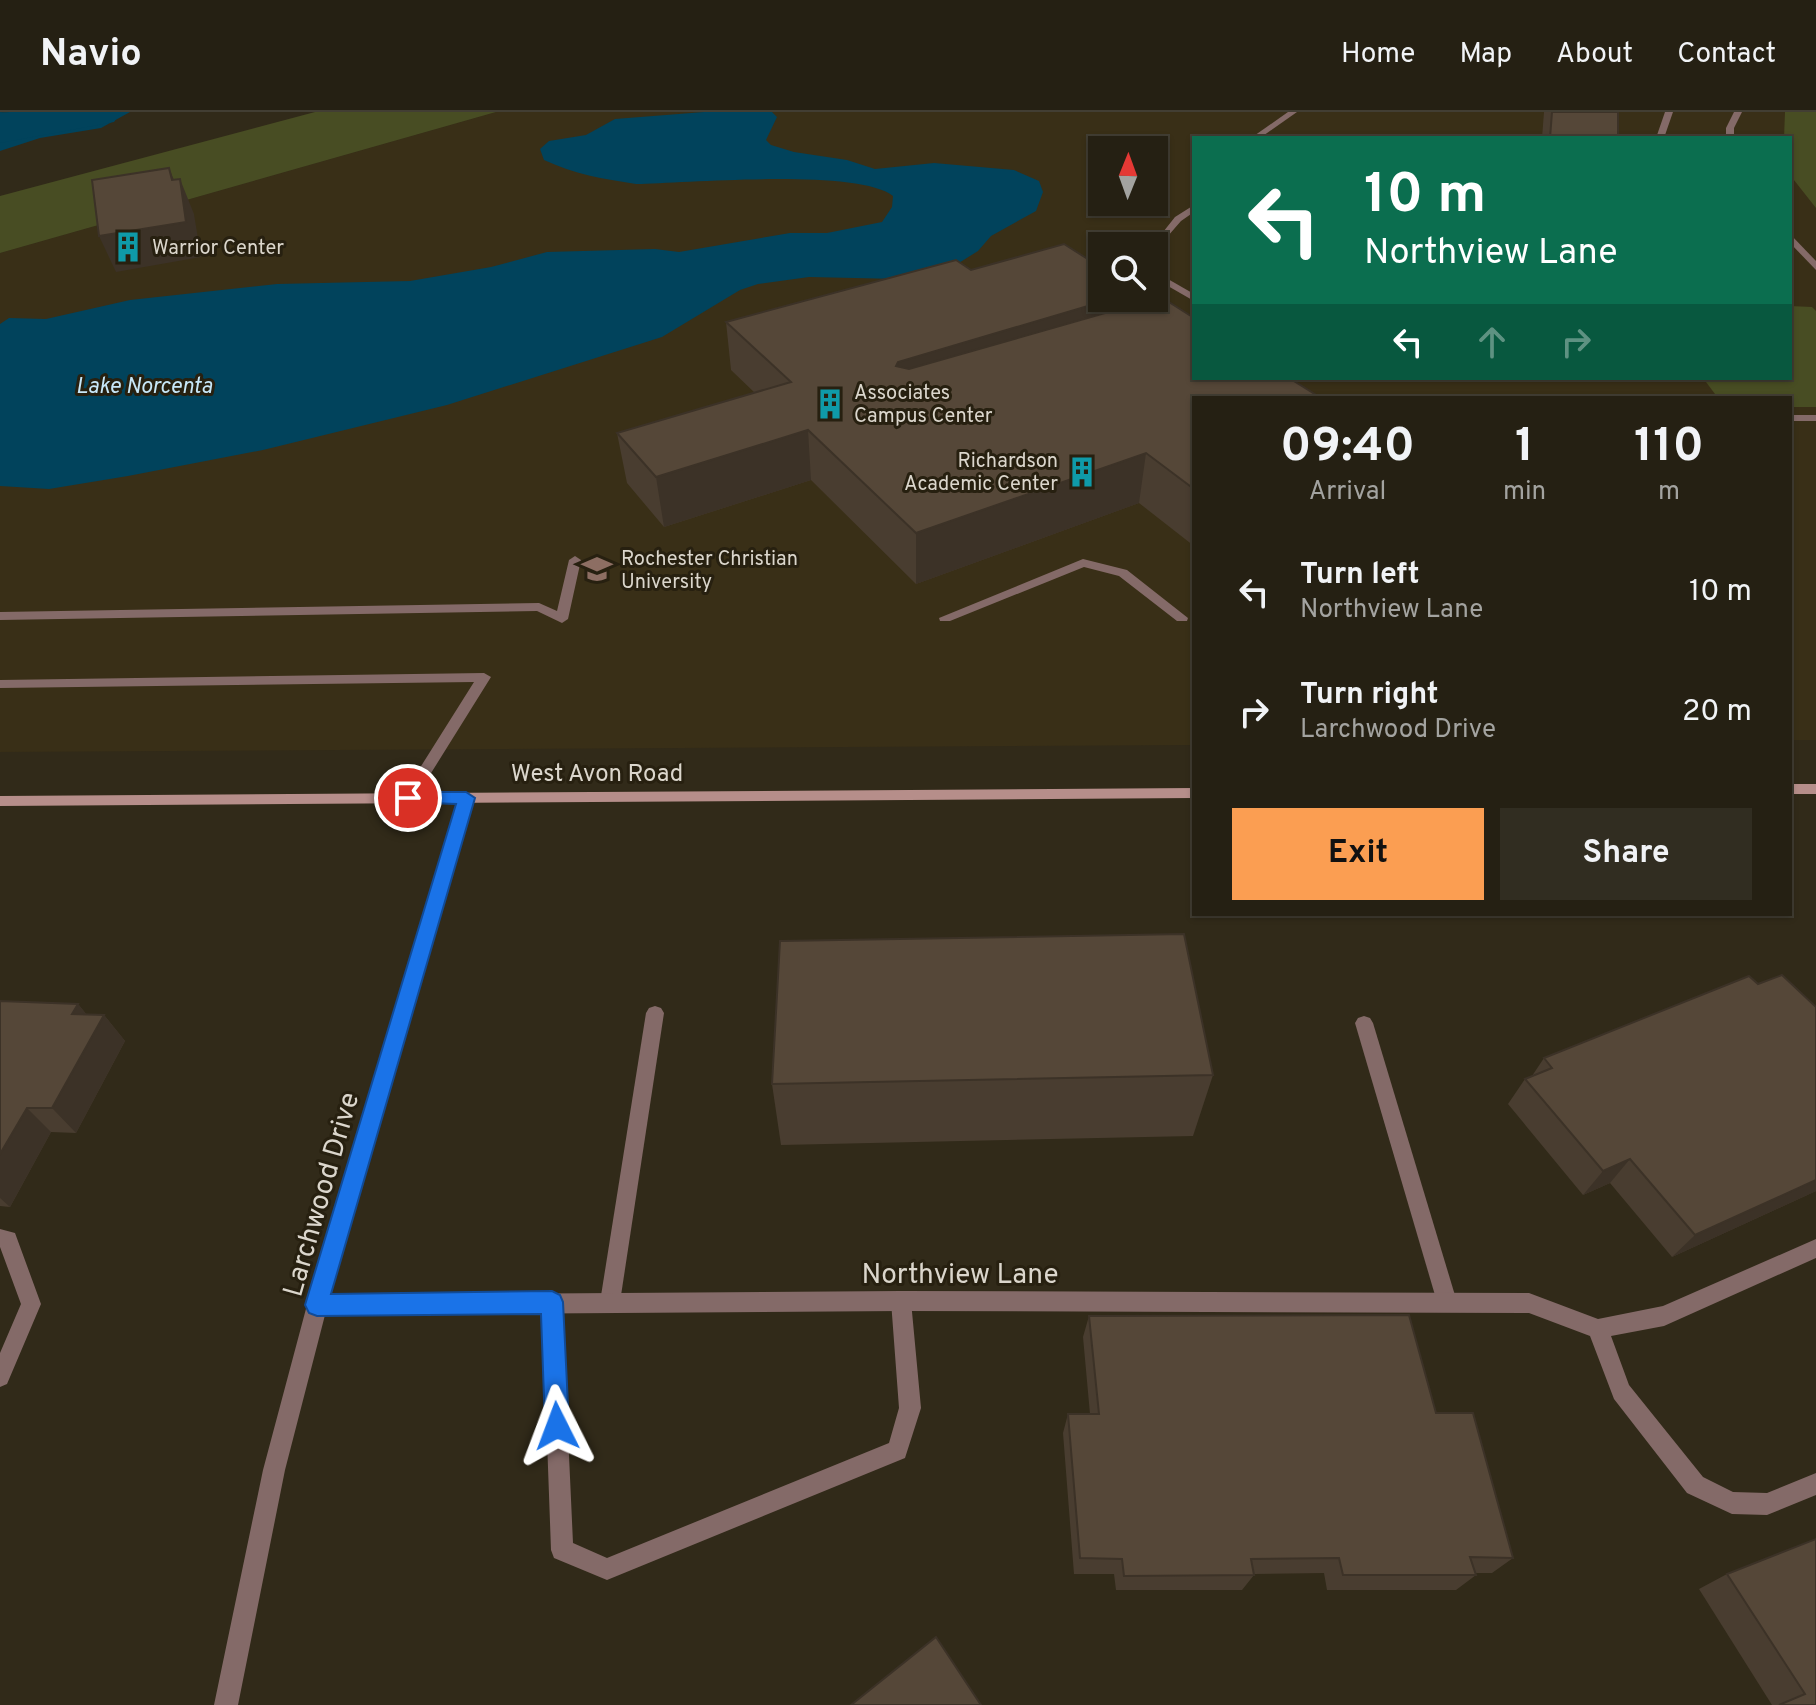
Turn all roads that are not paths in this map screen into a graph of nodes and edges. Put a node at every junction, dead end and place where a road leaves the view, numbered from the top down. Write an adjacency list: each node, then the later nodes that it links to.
1 (1293, 112): 4 (street)
2 (1669, 112): 5 (street)
3 (1738, 112): 6 (street)
4 (1258, 136)
5 (1661, 136)
6 (1731, 136)
7 (1192, 209): 8 (street)
8 (1168, 232)
9 (1792, 239): 10 (street)
10 (1816, 267)
11 (1168, 282): 12 (street)
12 (1192, 297)
13 (1792, 418): 14 (street)
14 (1816, 418)
15 (575, 560): 16 (street)
16 (0, 616)
17 (945, 618): 18 (street)
18 (1182, 618)
19 (0, 684): 23 (street)
20 (1792, 789): 21 (main road)
21 (1816, 789)
22 (1192, 793): 24 (main road, West Avon Road)
23 (408, 798): 24 (main road, West Avon Road); 25 (main road, West Avon Road)
24 (466, 798): 34 (street, Larchwood Drive)
25 (0, 801)
26 (655, 1013): 32 (street)
27 (1364, 1023): 33 (street)
28 (0, 1238): 36 (street)
29 (1816, 1248): 35 (street)
30 (901, 1301): 31 (street); 32 (street, Northview Lane); 33 (street, Northview Lane)
31 (552, 1302): 32 (street, Northview Lane); 34 (street, Northview Lane)
32 (610, 1302)
33 (1447, 1302): 35 (street, Northview Lane)
34 (317, 1305): 38 (street, Larchwood Drive)
35 (1598, 1329): 37 (street)
36 (0, 1377)
37 (1816, 1484)
38 (226, 1705)

